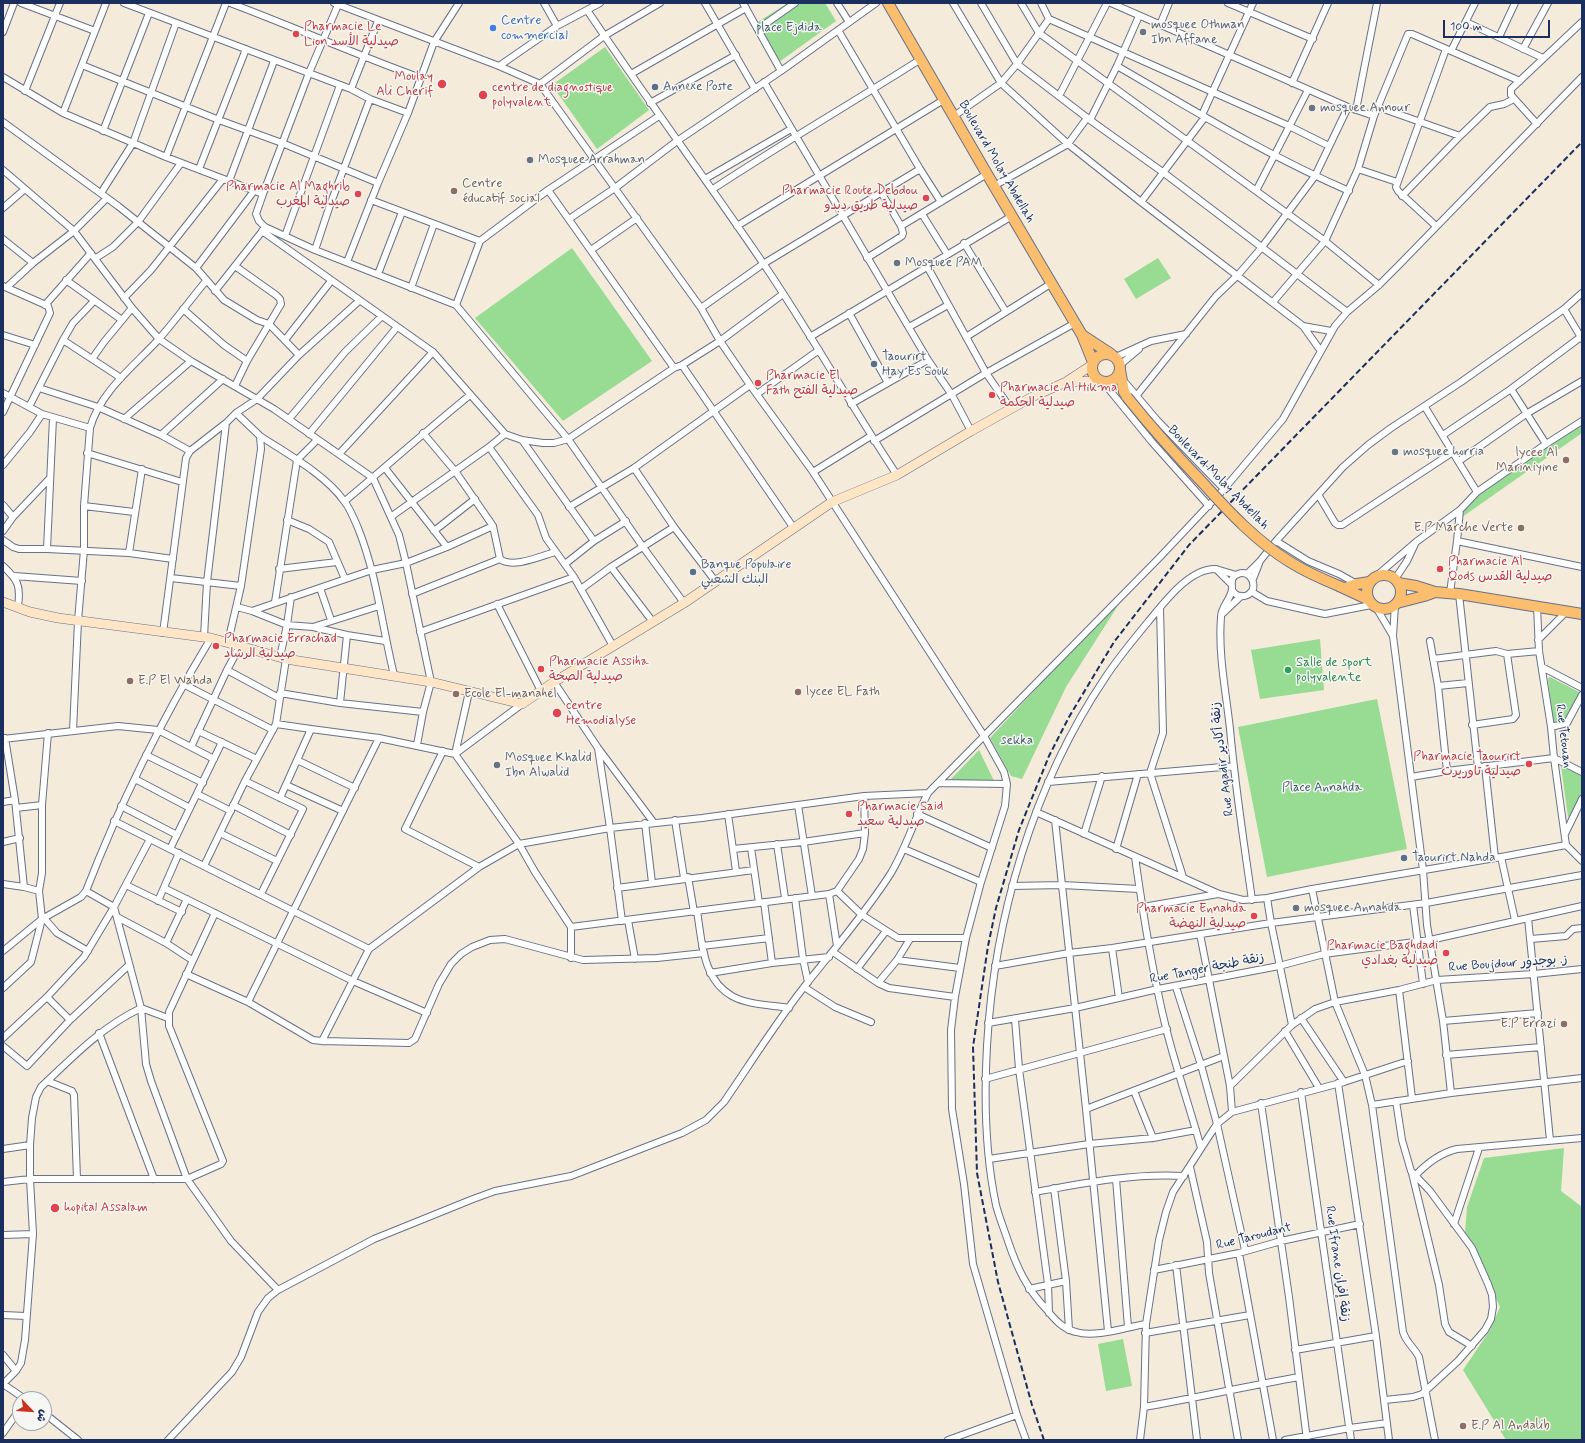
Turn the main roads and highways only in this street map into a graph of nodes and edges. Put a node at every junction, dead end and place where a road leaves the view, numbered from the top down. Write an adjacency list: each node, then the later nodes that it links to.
1 (888, 3): 2 (main road, Boulevard Molay Abdellah)
2 (1082, 335): 3 (main road, Boulevard Molay Abdellah); 4 (main road, Boulevard Molay Abdellah)
3 (1092, 363): 4 (main road); 5 (main road); 6 (main road)
4 (1118, 365): 6 (main road); 7 (main road, Boulevard Molay Abdellah)
5 (1066, 382): 6 (main road); 12 (main road)
6 (1104, 382): 7 (main road, Boulevard Molay Abdellah)
7 (1129, 395): 10 (main road, Boulevard Molay Abdellah, bridge)
8 (1372, 580): 9 (main road); 10 (main road); 13 (main road)
9 (1397, 581): 11 (main road); 14 (main road)
10 (1342, 587): 13 (main road, Boulevard Molay Abdellah)
11 (1435, 592): 14 (main road); 15 (main road)
12 (3, 602)
13 (1372, 604): 14 (main road)
14 (1396, 604)
15 (1582, 614)

